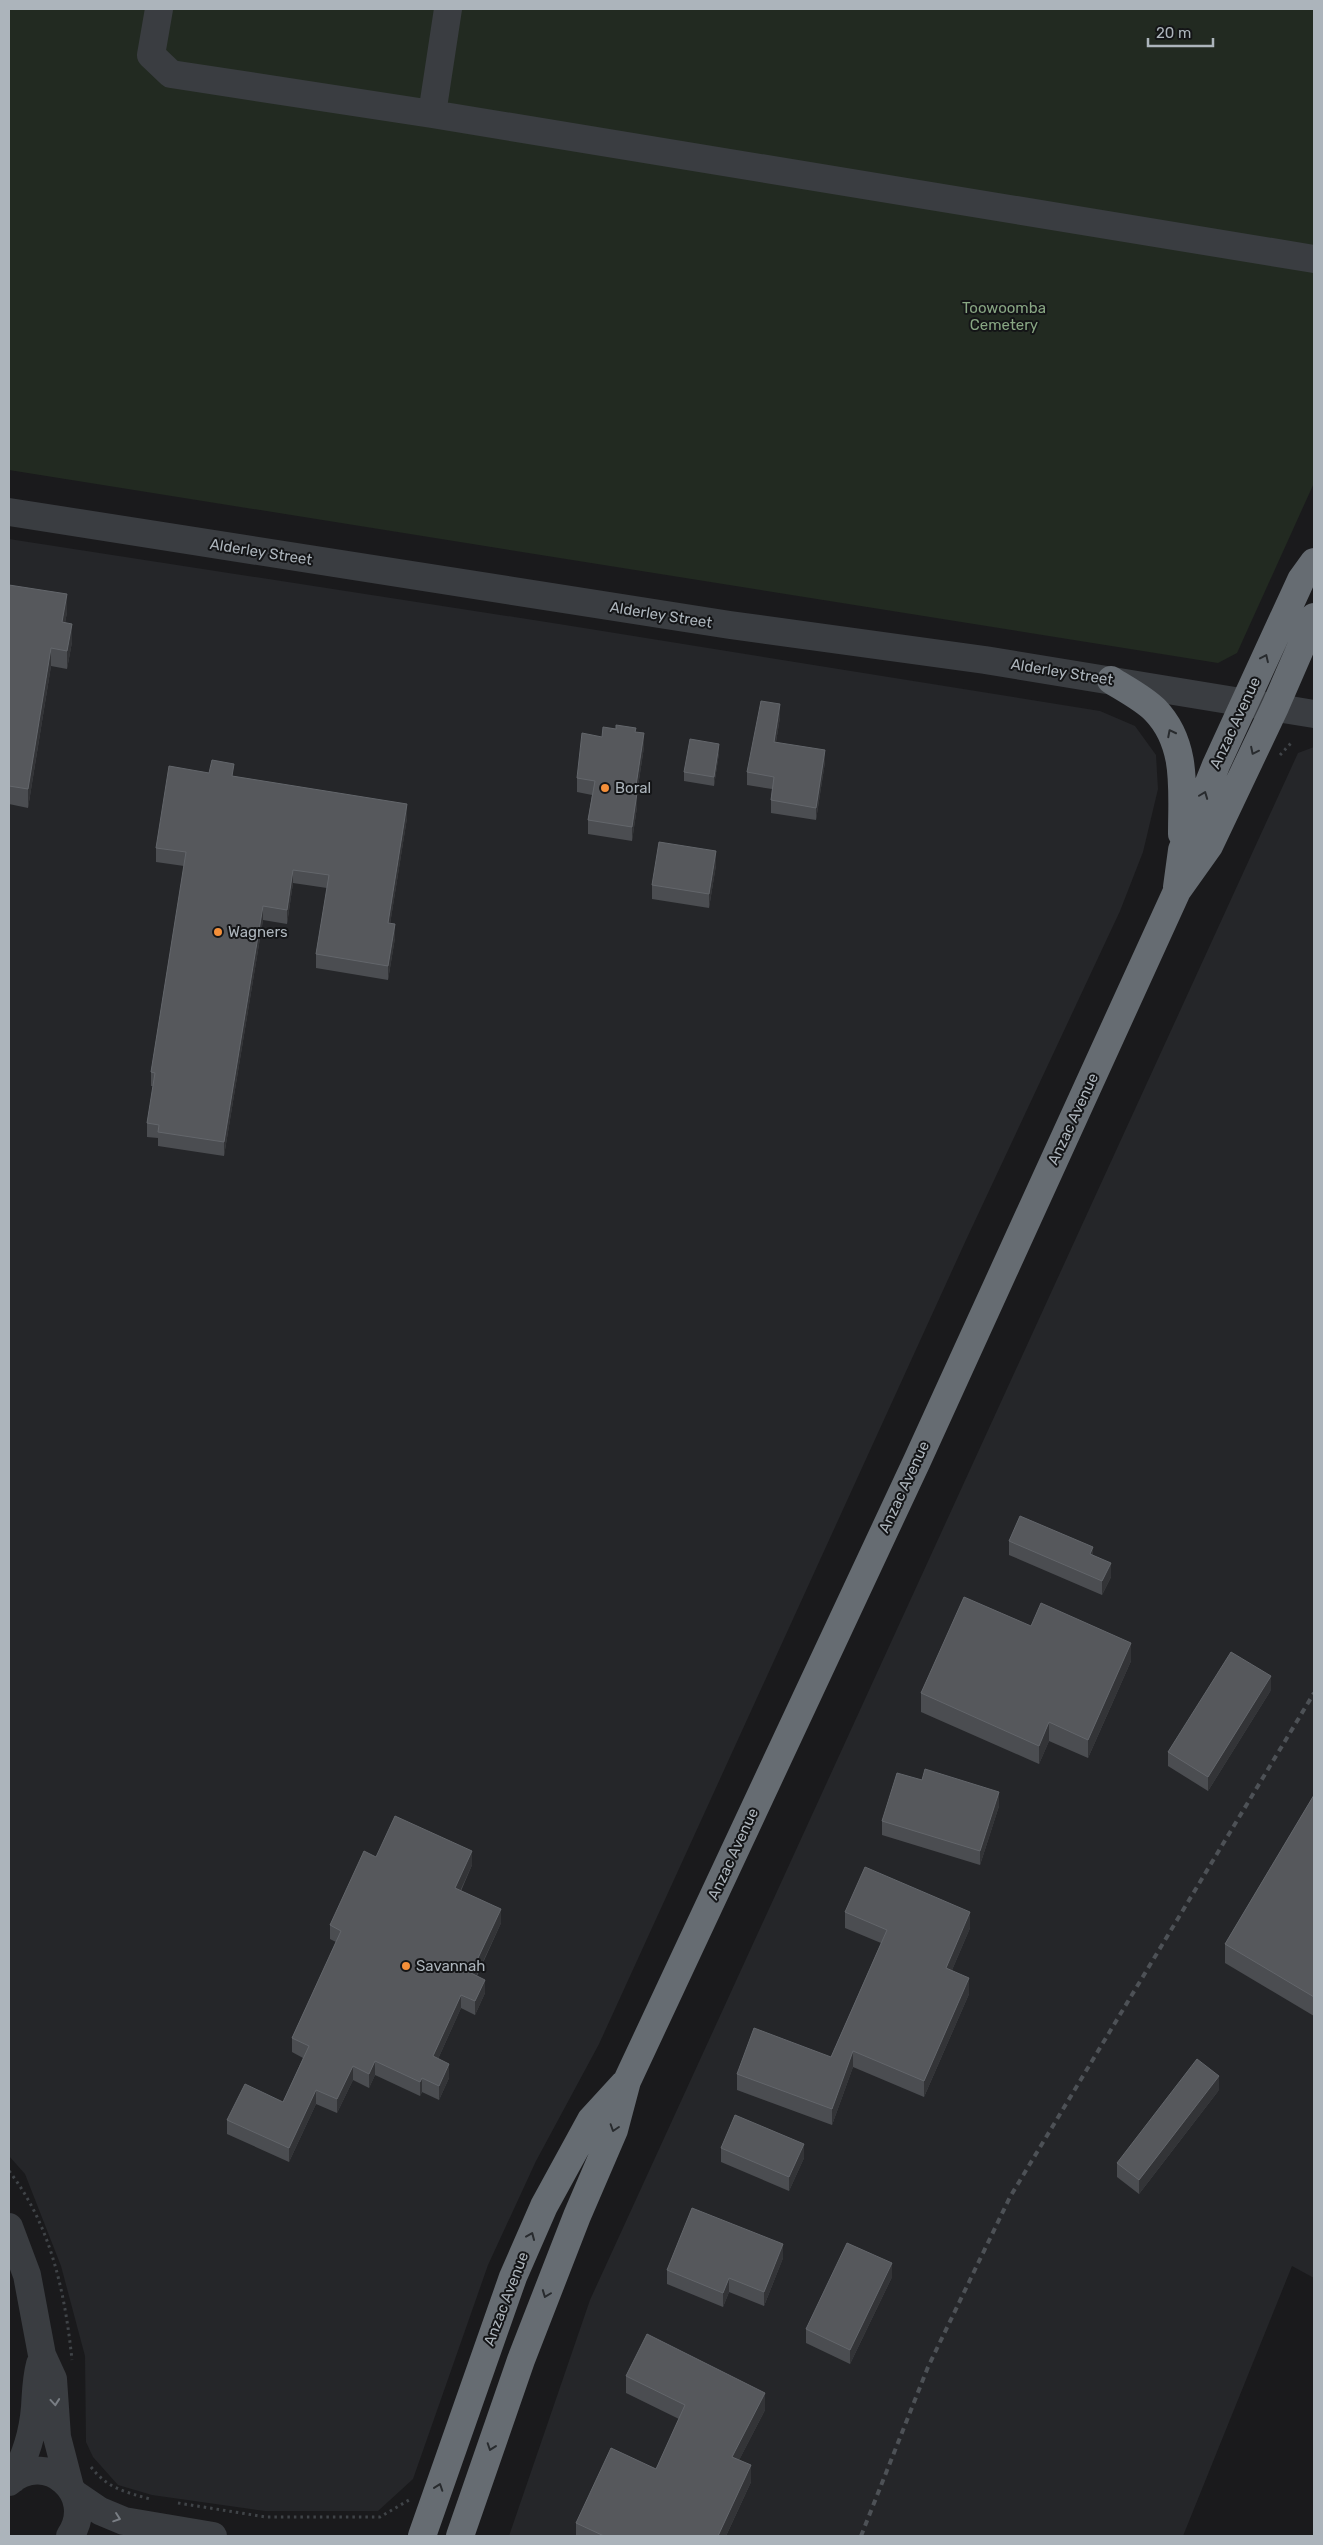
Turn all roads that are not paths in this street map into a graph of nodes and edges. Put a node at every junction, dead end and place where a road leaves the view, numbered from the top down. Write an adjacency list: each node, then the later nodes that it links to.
1 (159, 9): 3 (street)
2 (448, 9): 3 (street)
3 (432, 114): 4 (street)
4 (1314, 259)
5 (9, 512): 8 (street, Alderley Street)
6 (1314, 562): 9 (highway, Anzac Avenue, one-way to 6)
7 (1314, 617): 10 (highway, Anzac Avenue)
8 (1111, 680): 9 (street, Alderley Street); 12 (highway, one-way to 8)
9 (1245, 702): 10 (street, Alderley Street); 12 (highway, Anzac Avenue, one-way to 9)
10 (1275, 707): 11 (street, Alderley Street); 13 (highway, Anzac Avenue, one-way to 13)
11 (1314, 714)
12 (1182, 850): 13 (highway, Anzac Avenue)
13 (1177, 891): 14 (highway, Anzac Avenue)
14 (627, 2081): 19 (highway, Anzac Avenue, one-way to 14); 22 (highway, Anzac Avenue, one-way to 22)
15 (9, 2227): 16 (street)
16 (42, 2355): 17 (street); 18 (street, one-way to 18)
17 (10, 2481): 18 (street)
18 (73, 2490): 20 (street); 21 (street, one-way to 21)
19 (414, 2535)
20 (70, 2536)
21 (213, 2536)
22 (460, 2536)

